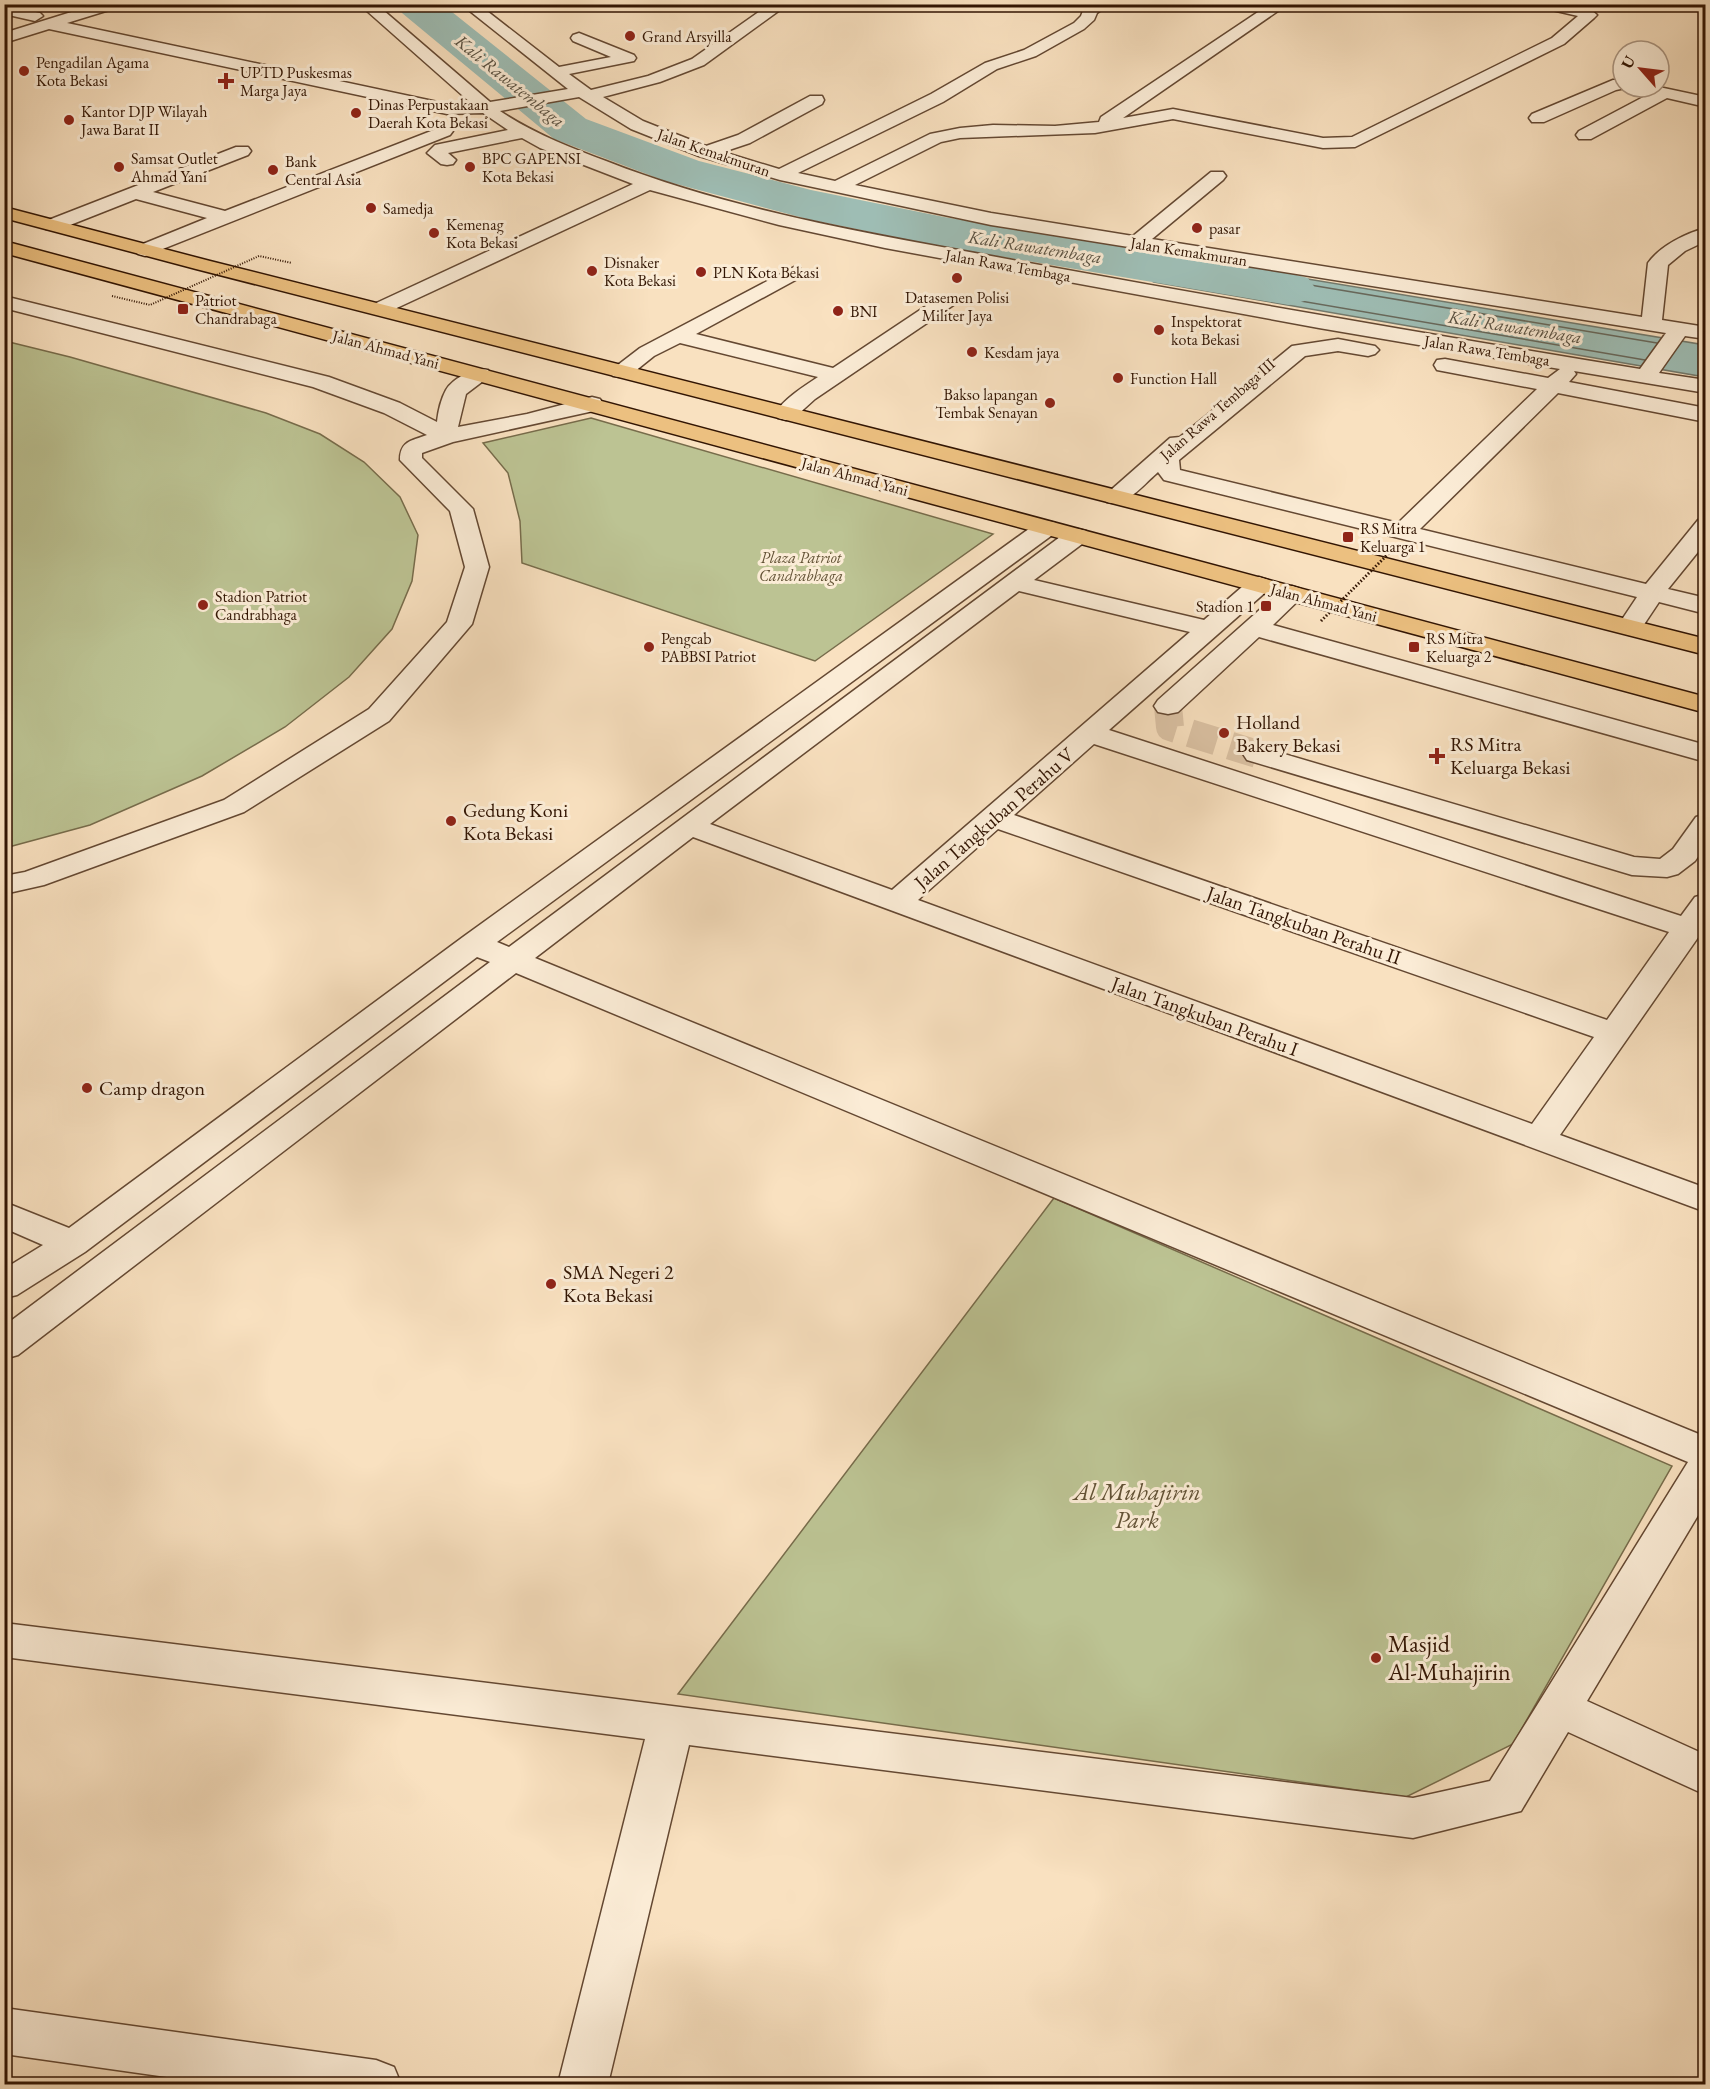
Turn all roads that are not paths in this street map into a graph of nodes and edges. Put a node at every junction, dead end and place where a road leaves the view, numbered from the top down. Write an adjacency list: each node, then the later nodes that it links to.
1 (114, 4): 10 (street)
2 (366, 4): 23 (street, Jalan Rawa Tembaga)
3 (468, 4): 16 (street, Jalan Kemakmuran)
4 (781, 4): 18 (street)
5 (1281, 4): 25 (street)
6 (1544, 4): 25 (street)
7 (1095, 8): 9 (street); 15 (street)
8 (4, 9): 10 (street)
9 (1065, 16)
10 (42, 20): 11 (street); 23 (street)
11 (12, 36): 14 (street)
12 (579, 38): 16 (street)
13 (1005, 45): 15 (street)
14 (4, 48)
15 (991, 66): 32 (street)
16 (557, 72): 18 (street, Jalan Kemakmuran)
17 (1611, 85): 24 (street)
18 (579, 94): 23 (street); 30 (street, Jalan Kemakmuran)
19 (1671, 94): 22 (street)
20 (1653, 99): 28 (street)
21 (816, 100): 30 (street)
22 (1706, 102)
23 (491, 107): 27 (street, Jalan Rawa Tembaga)
24 (1538, 118)
25 (1095, 128): 35 (street)
26 (444, 130): 38 (street)
27 (524, 132): 31 (street); 34 (street, Jalan Rawa Tembaga)
28 (1585, 135)
29 (242, 151): 36 (street)
30 (705, 152): 32 (street, Jalan Kemakmuran)
31 (447, 160)
32 (780, 175): 35 (street, Jalan Kemakmuran)
33 (1217, 176): 41 (street)
34 (648, 184): 47 (street); 48 (street, Jalan Rawa Tembaga)
35 (837, 187): 41 (street, Jalan Kemakmuran)
36 (135, 193): 38 (street); 39 (street)
37 (4, 212): 39 (highway, Jalan Ahmad Yani)
38 (226, 218): 43 (street)
39 (53, 225): 43 (highway, Jalan Ahmad Yani)
40 (1706, 234): 49 (street)
41 (1136, 243): 49 (street, Jalan Kemakmuran)
42 (4, 247): 58 (highway, Jalan Ahmad Yani)
43 (145, 250): 47 (highway, Jalan Ahmad Yani)
44 (794, 273): 52 (street)
45 (948, 300): 59 (street)
46 (4, 302): 65 (street)
47 (379, 309): 56 (highway, Jalan Ahmad Yani)
48 (1319, 322): 55 (street, Jalan Rawa Tembaga); 66 (street, Jalan Rawa Tembaga III)
49 (1651, 323): 50 (street, Jalan Kemakmuran)
50 (1678, 331): 51 (street, Jalan Kemakmuran); 57 (street)
51 (1706, 333)
52 (678, 336): 56 (street); 59 (street)
53 (1395, 356): 69 (street)
54 (1428, 362): 60 (street)
55 (1575, 364): 57 (street, Jalan Rawa Tembaga); 60 (street)
56 (621, 371): 63 (highway, Jalan Ahmad Yani)
57 (1649, 373): 61 (street, Jalan Rawa Tembaga)
58 (480, 375): 62 (highway, Jalan Ahmad Yani); 65 (street)
59 (836, 375): 63 (street)
60 (1552, 386): 64 (street); 69 (street)
61 (1706, 387)
62 (592, 404): 65 (street); 68 (highway, Jalan Ahmad Yani)
63 (786, 413): 66 (highway, Jalan Ahmad Yani)
64 (1706, 415)
65 (446, 436): 88 (street)
66 (1115, 497): 76 (highway, Jalan Ahmad Yani)
67 (1706, 525): 73 (street)
68 (1046, 528): 70 (highway, Jalan Ahmad Yani); 92 (street)
69 (1403, 532): 73 (street)
70 (1077, 536): 71 (street); 72 (highway, Jalan Ahmad Yani)
71 (1015, 583): 78 (street); 87 (street)
72 (1259, 585): 74 (highway, Jalan Ahmad Yani); 78 (street, Jalan Tangkuban Perahu V)
73 (1653, 592): 75 (street); 76 (street)
74 (1292, 594): 77 (street); 80 (highway, Jalan Ahmad Yani)
75 (1706, 606)
76 (1630, 627): 79 (highway, Jalan Ahmad Yani)
77 (1255, 628): 81 (street); 84 (street)
78 (1209, 629): 82 (street, Jalan Tangkuban Perahu V)
79 (1706, 647)
80 (1706, 705)
81 (1168, 706)
82 (1090, 733): 85 (street, Jalan Tangkuban Perahu V); 91 (street)
83 (1257, 754): 86 (street)
84 (1706, 754)
85 (994, 818): 89 (street, Jalan Tangkuban Perahu V); 94 (street, Jalan Tangkuban Perahu II)
86 (1706, 823)
87 (697, 828): 89 (street, Jalan Tangkuban Perahu I); 93 (street)
88 (4, 885)
89 (897, 902): 95 (street, Jalan Tangkuban Perahu I)
90 (1706, 903): 91 (street)
91 (1687, 928): 94 (street)
92 (474, 944): 93 (street); 98 (street)
93 (512, 960): 100 (street); 101 (street)
94 (1614, 1033): 95 (street)
95 (1539, 1139): 96 (street, Jalan Tangkuban Perahu I)
96 (1706, 1201)
97 (4, 1214): 98 (street)
98 (72, 1243): 99 (street)
99 (4, 1286)
100 (4, 1346)
101 (1706, 1453)
102 (1706, 1467): 104 (street)
103 (4, 1640): 105 (street)
104 (1559, 1708): 105 (street); 106 (street)
105 (671, 1725): 109 (street)
106 (1706, 1776)
107 (4, 2031): 108 (street)
108 (376, 2085)
109 (583, 2085)

